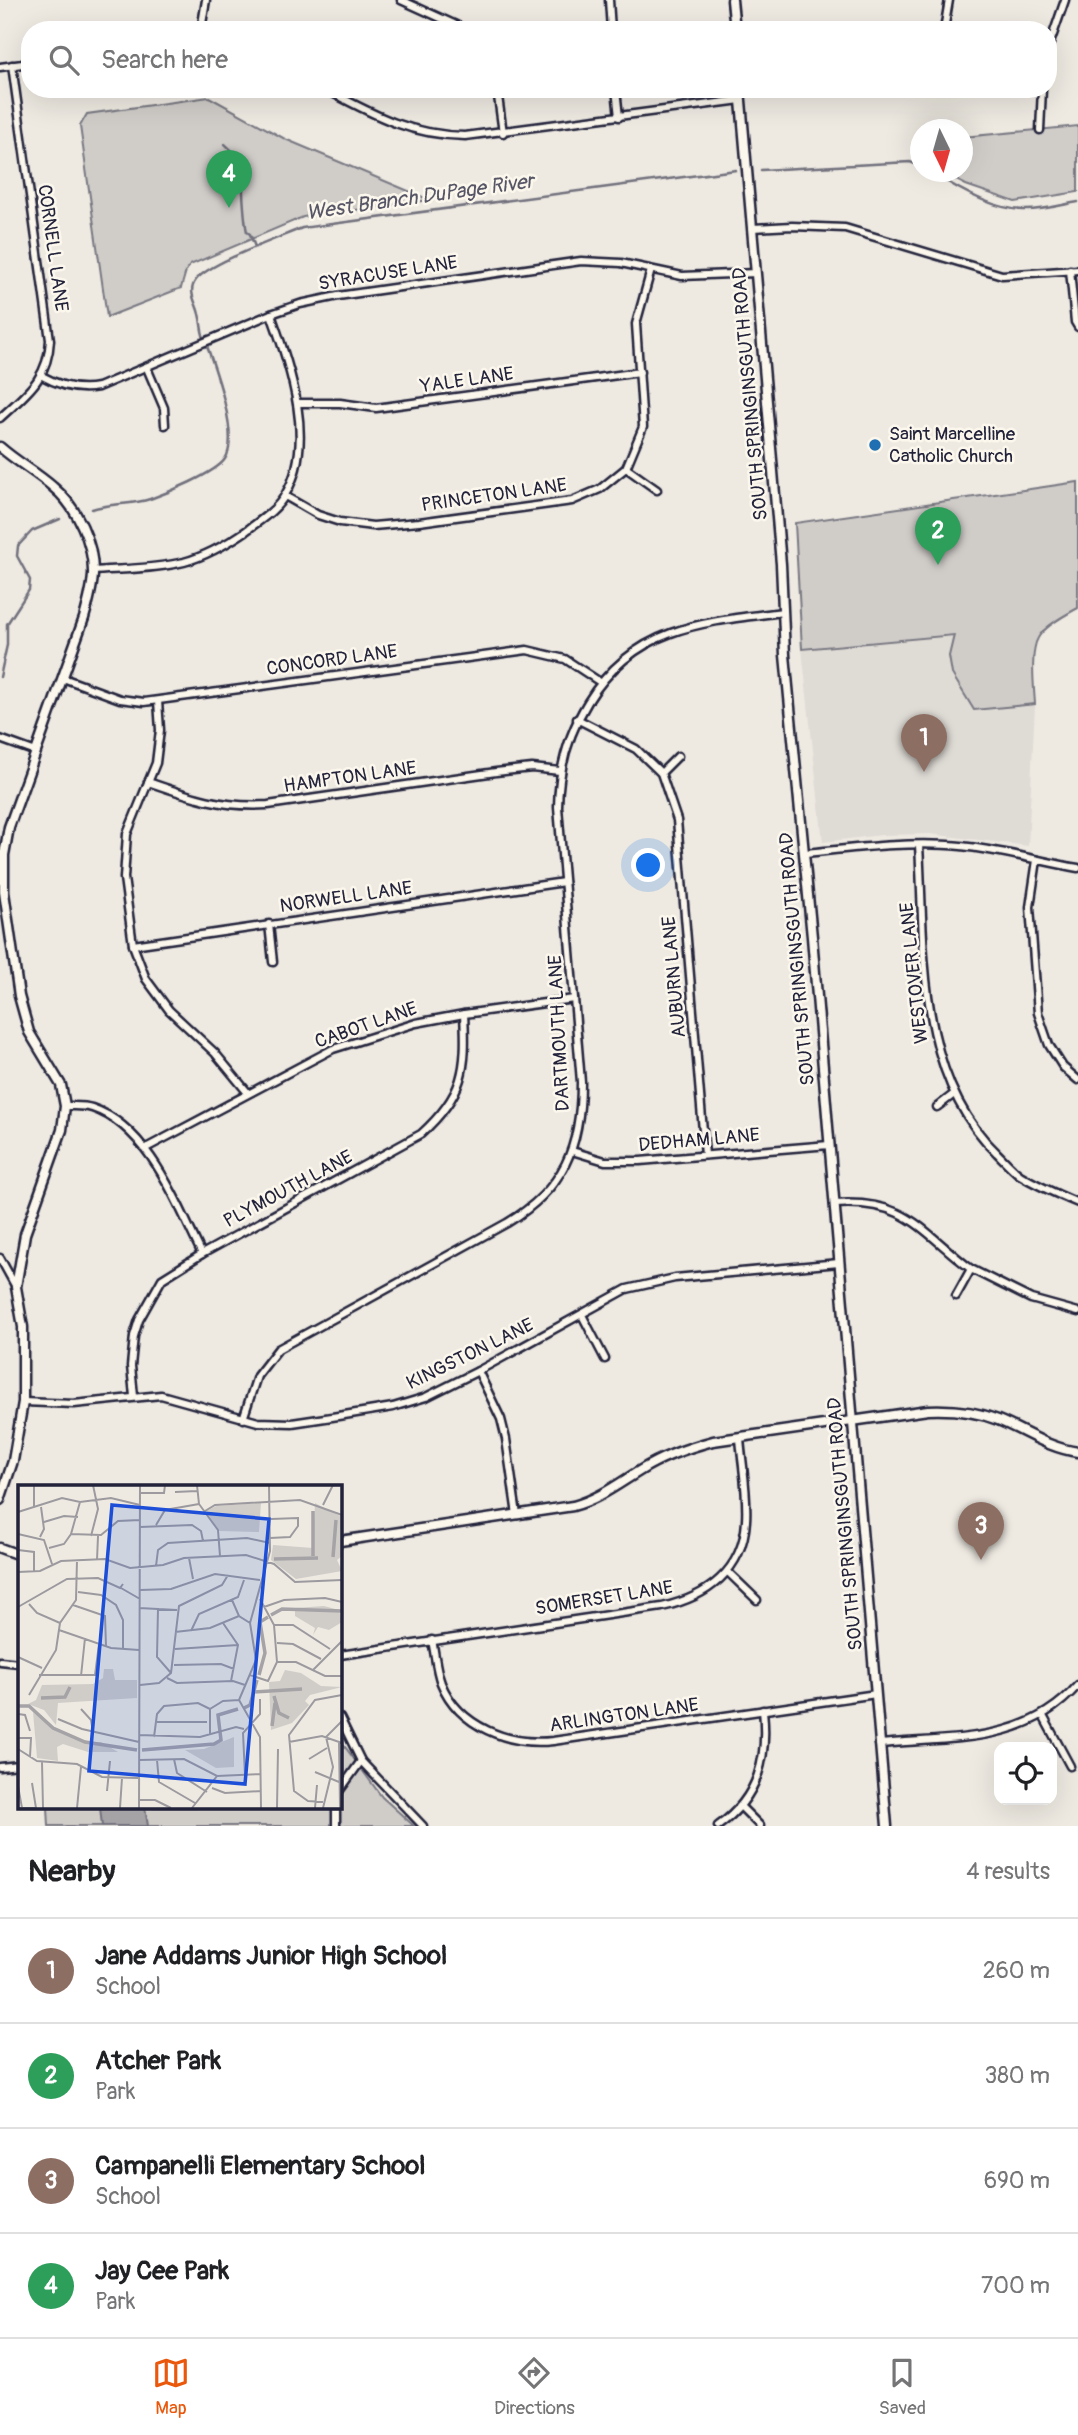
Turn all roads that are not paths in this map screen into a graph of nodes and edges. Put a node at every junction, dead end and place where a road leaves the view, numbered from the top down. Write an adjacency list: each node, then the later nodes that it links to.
1 (206, 0): 7 (street)
2 (401, 0): 8 (street)
3 (609, 0): 9 (street)
4 (732, 0): 10 (street)
5 (949, 0): 11 (street)
6 (1065, 0): 12 (street)
7 (202, 21)
8 (447, 21)
9 (610, 21)
10 (734, 21)
11 (946, 21)
12 (1057, 23)
13 (21, 64): 14 (street)
14 (12, 65): 15 (street); 32 (street, CORNELL LANE)
15 (0, 67)
16 (342, 98): 23 (street)
17 (498, 98): 23 (street)
18 (618, 98): 21 (street)
19 (1042, 98): 22 (street)
20 (741, 100): 21 (street); 24 (street, SOUTH SPRINGINSGUTH ROAD)
21 (619, 117): 23 (street)
22 (1040, 130)
23 (503, 133)
24 (752, 228): 26 (street); 27 (street, SOUTH SPRINGINSGUTH ROAD)
25 (651, 270): 27 (street, SYRACUSE LANE); 28 (street, SYRACUSE LANE); 31 (street, PRINCETON LANE)
26 (1074, 270): 29 (street)
27 (756, 273): 41 (street, SOUTH SPRINGINSGUTH ROAD)
28 (271, 314): 30 (street, SYRACUSE LANE); 33 (street)
29 (1078, 327)
30 (147, 368): 32 (street, SYRACUSE LANE); 35 (street)
31 (640, 372): 33 (street, YALE LANE); 37 (street, PRINCETON LANE)
32 (42, 376): 34 (street)
33 (298, 403): 39 (street)
34 (0, 418)
35 (165, 425)
36 (0, 447): 40 (street)
37 (626, 468): 38 (street); 39 (street, PRINCETON LANE)
38 (657, 489)
39 (285, 496): 40 (street)
40 (93, 571): 42 (street)
41 (783, 612): 43 (street, DARTMOUTH LANE); 53 (street, SOUTH SPRINGINSGUTH ROAD)
42 (63, 678): 44 (street, CONCORD LANE); 47 (street)
43 (600, 682): 44 (street, CONCORD LANE); 45 (street, DARTMOUTH LANE)
44 (158, 701): 51 (street)
45 (577, 719): 49 (street, DARTMOUTH LANE); 50 (street, AUBURN LANE)
46 (0, 739): 47 (street)
47 (36, 752): 65 (street)
48 (678, 757): 50 (street)
49 (560, 771): 51 (street, HAMPTON LANE); 56 (street, DARTMOUTH LANE)
50 (662, 774): 70 (street, AUBURN LANE)
51 (148, 782): 58 (street)
52 (919, 845): 53 (street); 54 (street); 64 (street, WESTOVER LANE)
53 (804, 853): 67 (street, SOUTH SPRINGINSGUTH ROAD)
54 (1037, 860): 55 (street); 62 (street)
55 (1078, 868)
56 (564, 882): 57 (street, NORWELL LANE); 60 (street, DARTMOUTH LANE)
57 (269, 924): 58 (street, NORWELL LANE); 59 (street)
58 (133, 945): 63 (street)
59 (273, 962)
60 (574, 999): 61 (street, CABOT LANE); 69 (street, DARTMOUTH LANE)
61 (464, 1014): 63 (street, CABOT LANE); 73 (street, PLYMOUTH LANE)
62 (1078, 1080)
63 (248, 1093): 68 (street, CABOT LANE)
64 (954, 1094): 66 (street); 71 (street, WESTOVER LANE)
65 (65, 1106): 68 (street); 77 (street)
66 (937, 1107)
67 (829, 1145): 70 (street, DEDHAM LANE); 72 (street, SOUTH SPRINGINSGUTH ROAD)
68 (146, 1148): 73 (street)
69 (572, 1151): 70 (street, DEDHAM LANE); 85 (street, DARTMOUTH LANE)
70 (705, 1155)
71 (1078, 1203)
72 (834, 1204): 75 (street, SOUTH SPRINGINSGUTH ROAD); 76 (street)
73 (202, 1254): 83 (street, PLYMOUTH LANE)
74 (0, 1258): 77 (street)
75 (839, 1263): 80 (street, KINGSTON LANE); 86 (street, SOUTH SPRINGINSGUTH ROAD)
76 (971, 1269): 78 (street); 79 (street)
77 (16, 1287): 84 (street)
78 (956, 1296)
79 (1078, 1312)
80 (582, 1315): 81 (street); 82 (street, KINGSTON LANE)
81 (605, 1359)
82 (478, 1371): 85 (street, KINGSTON LANE); 90 (street)
83 (134, 1396): 84 (street, KINGSTON LANE); 85 (street, KINGSTON LANE)
84 (23, 1402): 89 (street)
85 (243, 1419)
86 (852, 1420): 87 (street); 88 (street); 101 (street, SOUTH SPRINGINSGUTH ROAD)
87 (740, 1438): 90 (street); 94 (street)
88 (1078, 1452)
89 (0, 1500)
90 (517, 1515): 91 (street)
91 (341, 1541)
92 (0, 1548): 93 (street)
93 (18, 1555)
94 (729, 1572): 95 (street); 96 (street, SOMERSET LANE)
95 (757, 1600)
96 (432, 1640): 97 (street, SOMERSET LANE); 102 (street, ARLINGTON LANE)
97 (341, 1655)
98 (0, 1661): 99 (street)
99 (18, 1662)
100 (1078, 1685): 103 (street)
101 (876, 1694): 102 (street, ARLINGTON LANE); 105 (street, SOUTH SPRINGINSGUTH ROAD)
102 (763, 1710): 111 (street)
103 (1043, 1716): 105 (street); 108 (street)
104 (341, 1720): 106 (street)
105 (879, 1744): 117 (street, SOUTH SPRINGINSGUTH ROAD)
106 (361, 1760): 110 (street); 114 (street)
107 (18, 1765): 109 (street)
108 (1070, 1766)
109 (0, 1767)
110 (341, 1789)
111 (741, 1807): 115 (street); 116 (street)
112 (335, 1808): 113 (street)
113 (336, 1826)
114 (423, 1826)
115 (718, 1826)
116 (760, 1826)
117 (887, 1826)

